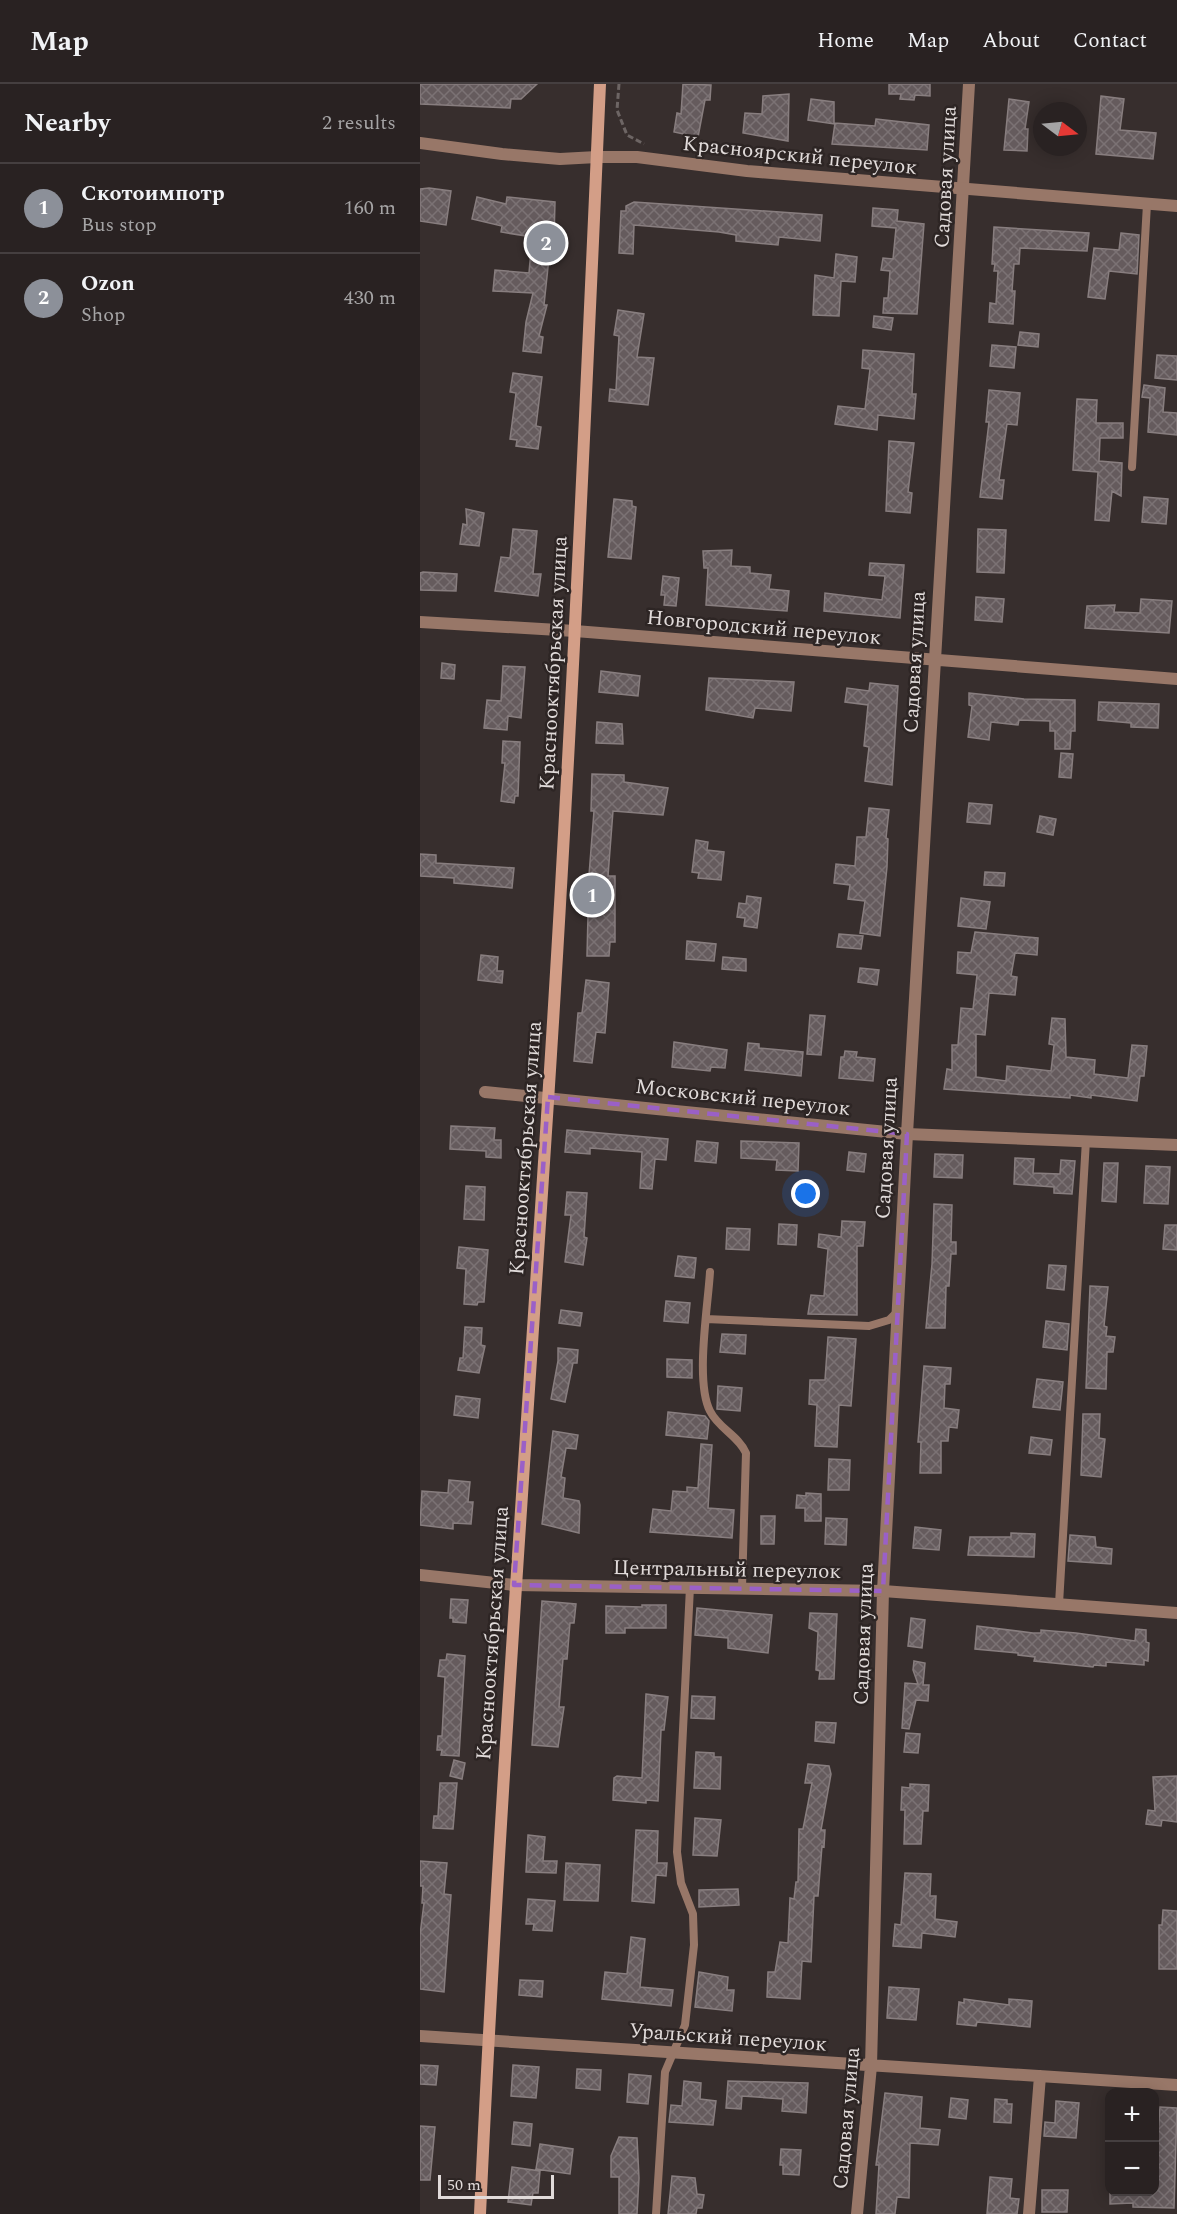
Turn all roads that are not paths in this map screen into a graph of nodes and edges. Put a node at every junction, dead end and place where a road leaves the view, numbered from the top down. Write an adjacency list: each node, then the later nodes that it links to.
1 (600, 84): 4 (main road, Краснооктябрьская улица)
2 (969, 84): 5 (street, Садовая улица)
3 (420, 143): 4 (street, Красноярский переулок)
4 (597, 157): 5 (street, Красноярский переулок); 10 (main road, Краснооктябрьская улица)
5 (964, 190): 6 (street, Красноярский переулок); 11 (street, Садовая улица)
6 (1147, 204): 7 (street, Красноярский переулок); 8 (lane)
7 (1177, 206)
8 (1132, 467)
9 (420, 622): 10 (street, Новгородский переулок)
10 (575, 631): 11 (street, Новгородский переулок); 14 (main road, Краснооктябрьская улица)
11 (933, 661): 12 (street, Новгородский переулок); 15 (street, Садовая улица)
12 (1177, 679)
13 (485, 1092): 14 (street, Московский переулок)
14 (548, 1097): 15 (street, Московский переулок); 22 (main road, Краснооктябрьская улица)
15 (906, 1134): 16 (street, Московский переулок); 19 (street, Садовая улица)
16 (1086, 1140): 17 (street, Московский переулок); 26 (lane)
17 (1177, 1145)
18 (710, 1272): 20 (lane)
19 (897, 1312): 20 (lane); 25 (street, Садовая улица)
20 (706, 1319): 24 (lane)
21 (420, 1575): 22 (street, Центральный переулок)
22 (514, 1585): 23 (street, Центральный переулок); 29 (main road, Краснооктябрьская улица)
23 (690, 1587): 24 (street, Центральный переулок); 30 (lane)
24 (742, 1588): 25 (street, Центральный переулок)
25 (883, 1591): 26 (street, Центральный переулок); 31 (street, Садовая улица)
26 (1059, 1604): 27 (street, Центральный переулок)
27 (1177, 1613)
28 (420, 2036): 29 (street, Уральский переулок)
29 (488, 2040): 30 (street, Уральский переулок); 34 (main road, Краснооктябрьская улица)
30 (672, 2053): 31 (street, Уральский переулок); 35 (lane)
31 (871, 2066): 32 (street, Уральский переулок); 36 (street, Садовая улица)
32 (1040, 2076): 33 (street, Уральский переулок); 37 (street)
33 (1177, 2085)
34 (480, 2214)
35 (656, 2214)
36 (857, 2214)
37 (1029, 2214)

